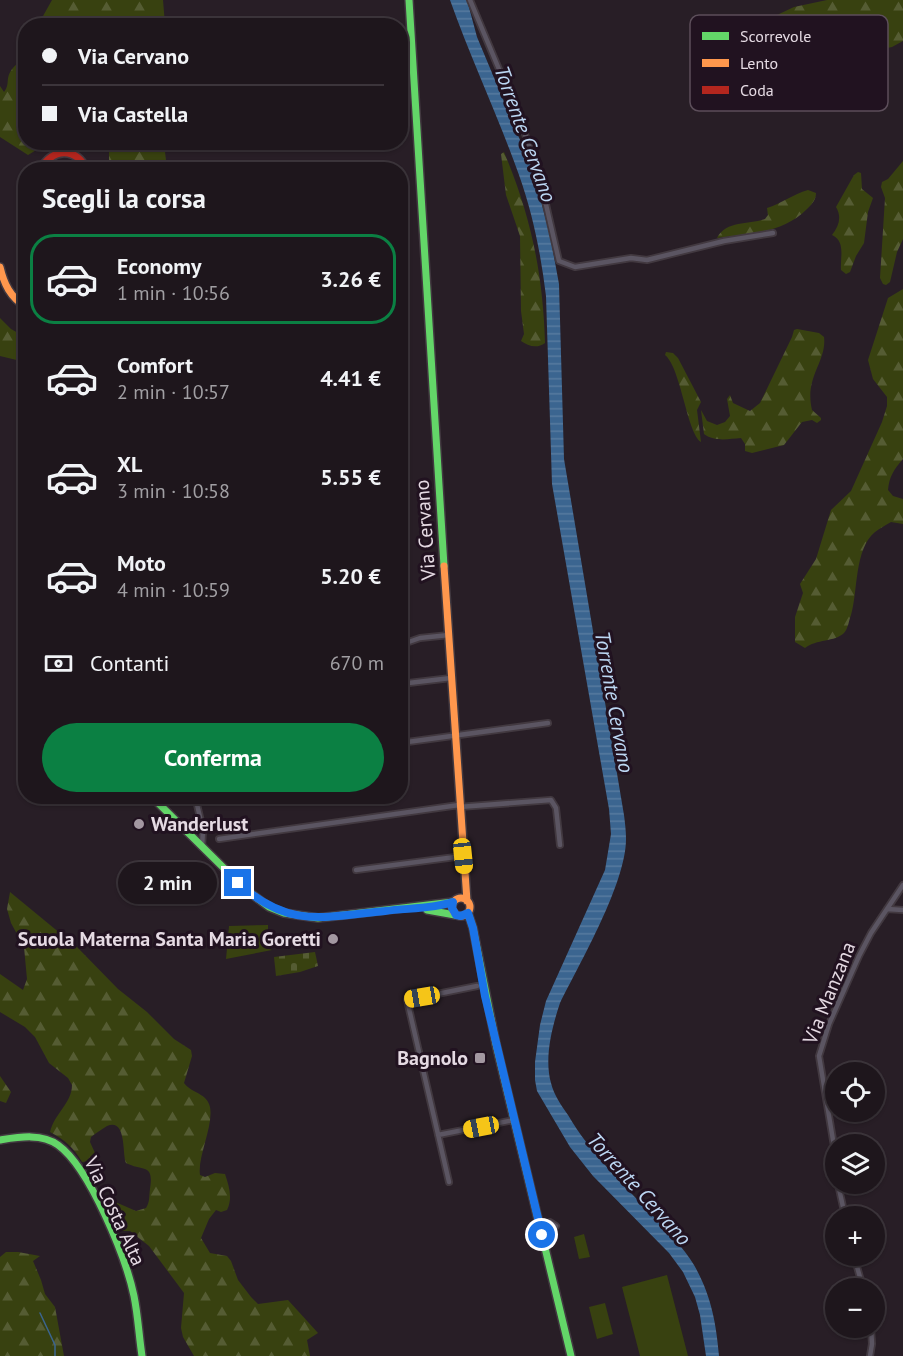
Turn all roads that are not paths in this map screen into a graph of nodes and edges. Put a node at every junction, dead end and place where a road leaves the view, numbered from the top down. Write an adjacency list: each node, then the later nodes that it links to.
1 (409, 0): 8 (main road, Via Cervano)
2 (470, 0): 5 (street)
3 (43, 162): 4 (main road)
4 (84, 162)
5 (773, 233)
6 (0, 267): 7 (main road)
7 (18, 303)
8 (449, 635): 9 (street); 10 (main road, Via Cervano)
9 (408, 642)
10 (452, 678): 11 (street); 13 (main road, Via Cervano)
11 (408, 683)
12 (548, 723): 13 (street)
13 (455, 735): 14 (street); 17 (main road, Via Cervano)
14 (408, 742)
15 (159, 804): 20 (main road)
16 (197, 804): 20 (street)
17 (459, 806): 18 (street); 19 (street); 21 (main road, Via Cervano)
18 (219, 839)
19 (560, 845)
20 (202, 847): 27 (main road)
21 (463, 856): 22 (street); 23 (main road, Via Cervano)
22 (356, 870)
23 (465, 879): 25 (main road); 26 (main road, Via Cervano)
24 (903, 885): 28 (street, Via Manzana)
25 (455, 901): 26 (main road); 27 (main road); 31 (main road)
26 (467, 901): 30 (main road)
27 (410, 908): 31 (main road)
28 (887, 909): 29 (street); 35 (street, Via Manzana)
29 (903, 910)
30 (468, 913): 31 (main road); 32 (main road)
31 (457, 915): 32 (main road)
32 (474, 936): 34 (main road)
33 (477, 986): 36 (street)
34 (514, 1120): 36 (street); 39 (main road)
35 (832, 1134)
36 (438, 1135): 38 (street)
37 (0, 1140): 42 (main road, Via Costa Alta)
38 (449, 1182)
39 (540, 1225): 40 (street); 43 (main road)
40 (556, 1226)
41 (872, 1338): 44 (street)
42 (142, 1356)
43 (571, 1356)
44 (870, 1356)

